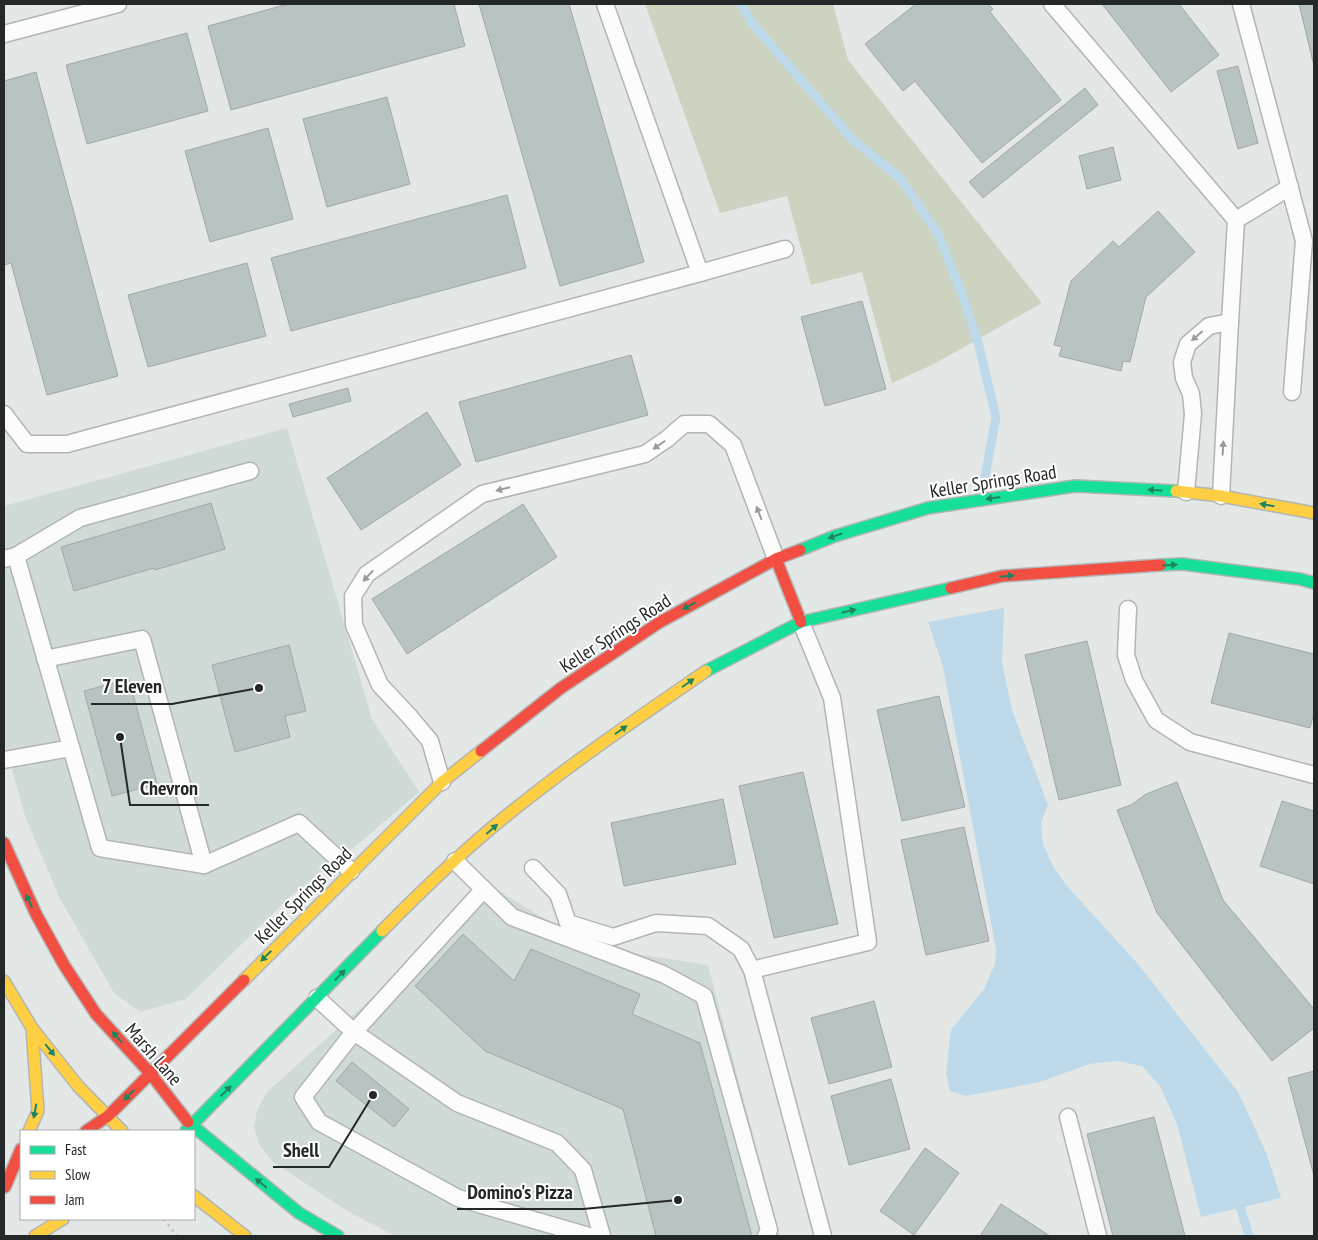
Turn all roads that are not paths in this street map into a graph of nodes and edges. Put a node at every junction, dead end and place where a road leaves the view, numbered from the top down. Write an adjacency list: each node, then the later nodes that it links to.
1 (118, 4): 5 (lane)
2 (605, 4): 9 (lane)
3 (1052, 4): 7 (lane)
4 (1241, 4): 6 (lane)
5 (4, 34)
6 (1290, 186): 7 (lane); 11 (lane)
7 (1236, 220): 10 (lane)
8 (785, 250): 9 (lane)
9 (700, 273): 12 (lane)
10 (1230, 322): 14 (lane, one-way to 14); 15 (lane, one-way to 10)
11 (1292, 392)
12 (4, 414)
13 (250, 471): 17 (lane)
14 (1186, 492): 15 (main road, Keller Springs Road); 18 (main road, Keller Springs Road, one-way to 18)
15 (1220, 496): 16 (main road, Keller Springs Road, one-way to 15)
16 (1314, 513)
17 (10, 557): 22 (lane)
18 (776, 559): 21 (main road); 26 (main road, Keller Springs Road, one-way to 26); 26 (lane, one-way to 26)
19 (1314, 583): 21 (main road, one-way to 19)
20 (1128, 609): 25 (lane)
21 (801, 622): 28 (main road, one-way to 21); 33 (lane)
22 (46, 659): 23 (lane); 29 (lane)
23 (71, 748): 24 (lane); 29 (lane)
24 (4, 760)
25 (1314, 775)
26 (442, 782): 31 (main road, Keller Springs Road)
27 (4, 843): 38 (main road, Marsh Lane, one-way to 27)
28 (455, 861): 32 (lane); 35 (main road, one-way to 28)
29 (204, 865): 31 (lane)
30 (533, 868): 33 (lane)
31 (351, 871): 38 (main road, Keller Springs Road, one-way to 38)
32 (484, 889): 37 (lane); 56 (lane)
33 (752, 970): 57 (lane)
34 (4, 980): 36 (main road)
35 (317, 998): 37 (lane); 41 (main road, one-way to 35)
36 (32, 1028): 39 (main road, one-way to 39); 42 (main road, one-way to 42)
37 (354, 1032): 54 (lane); 55 (lane)
38 (150, 1073): 39 (main road, Keller Springs Road, one-way to 39); 41 (main road, Marsh Lane)
39 (108, 1116): 43 (main road, Keller Springs Road); 44 (main road)
40 (1068, 1117): 58 (lane)
41 (189, 1128)
42 (29, 1130)
43 (87, 1130)
44 (121, 1130)
45 (195, 1133): 53 (main road, Marsh Lane, one-way to 45)
46 (20, 1151): 48 (main road)
47 (20, 1177): 48 (main road)
48 (4, 1187)
49 (195, 1197): 52 (main road)
50 (61, 1220): 51 (main road)
51 (34, 1236)
52 (245, 1236)
53 (338, 1236)
54 (589, 1236)
55 (602, 1236)
56 (766, 1236)
57 (823, 1236)
58 (1098, 1236)

